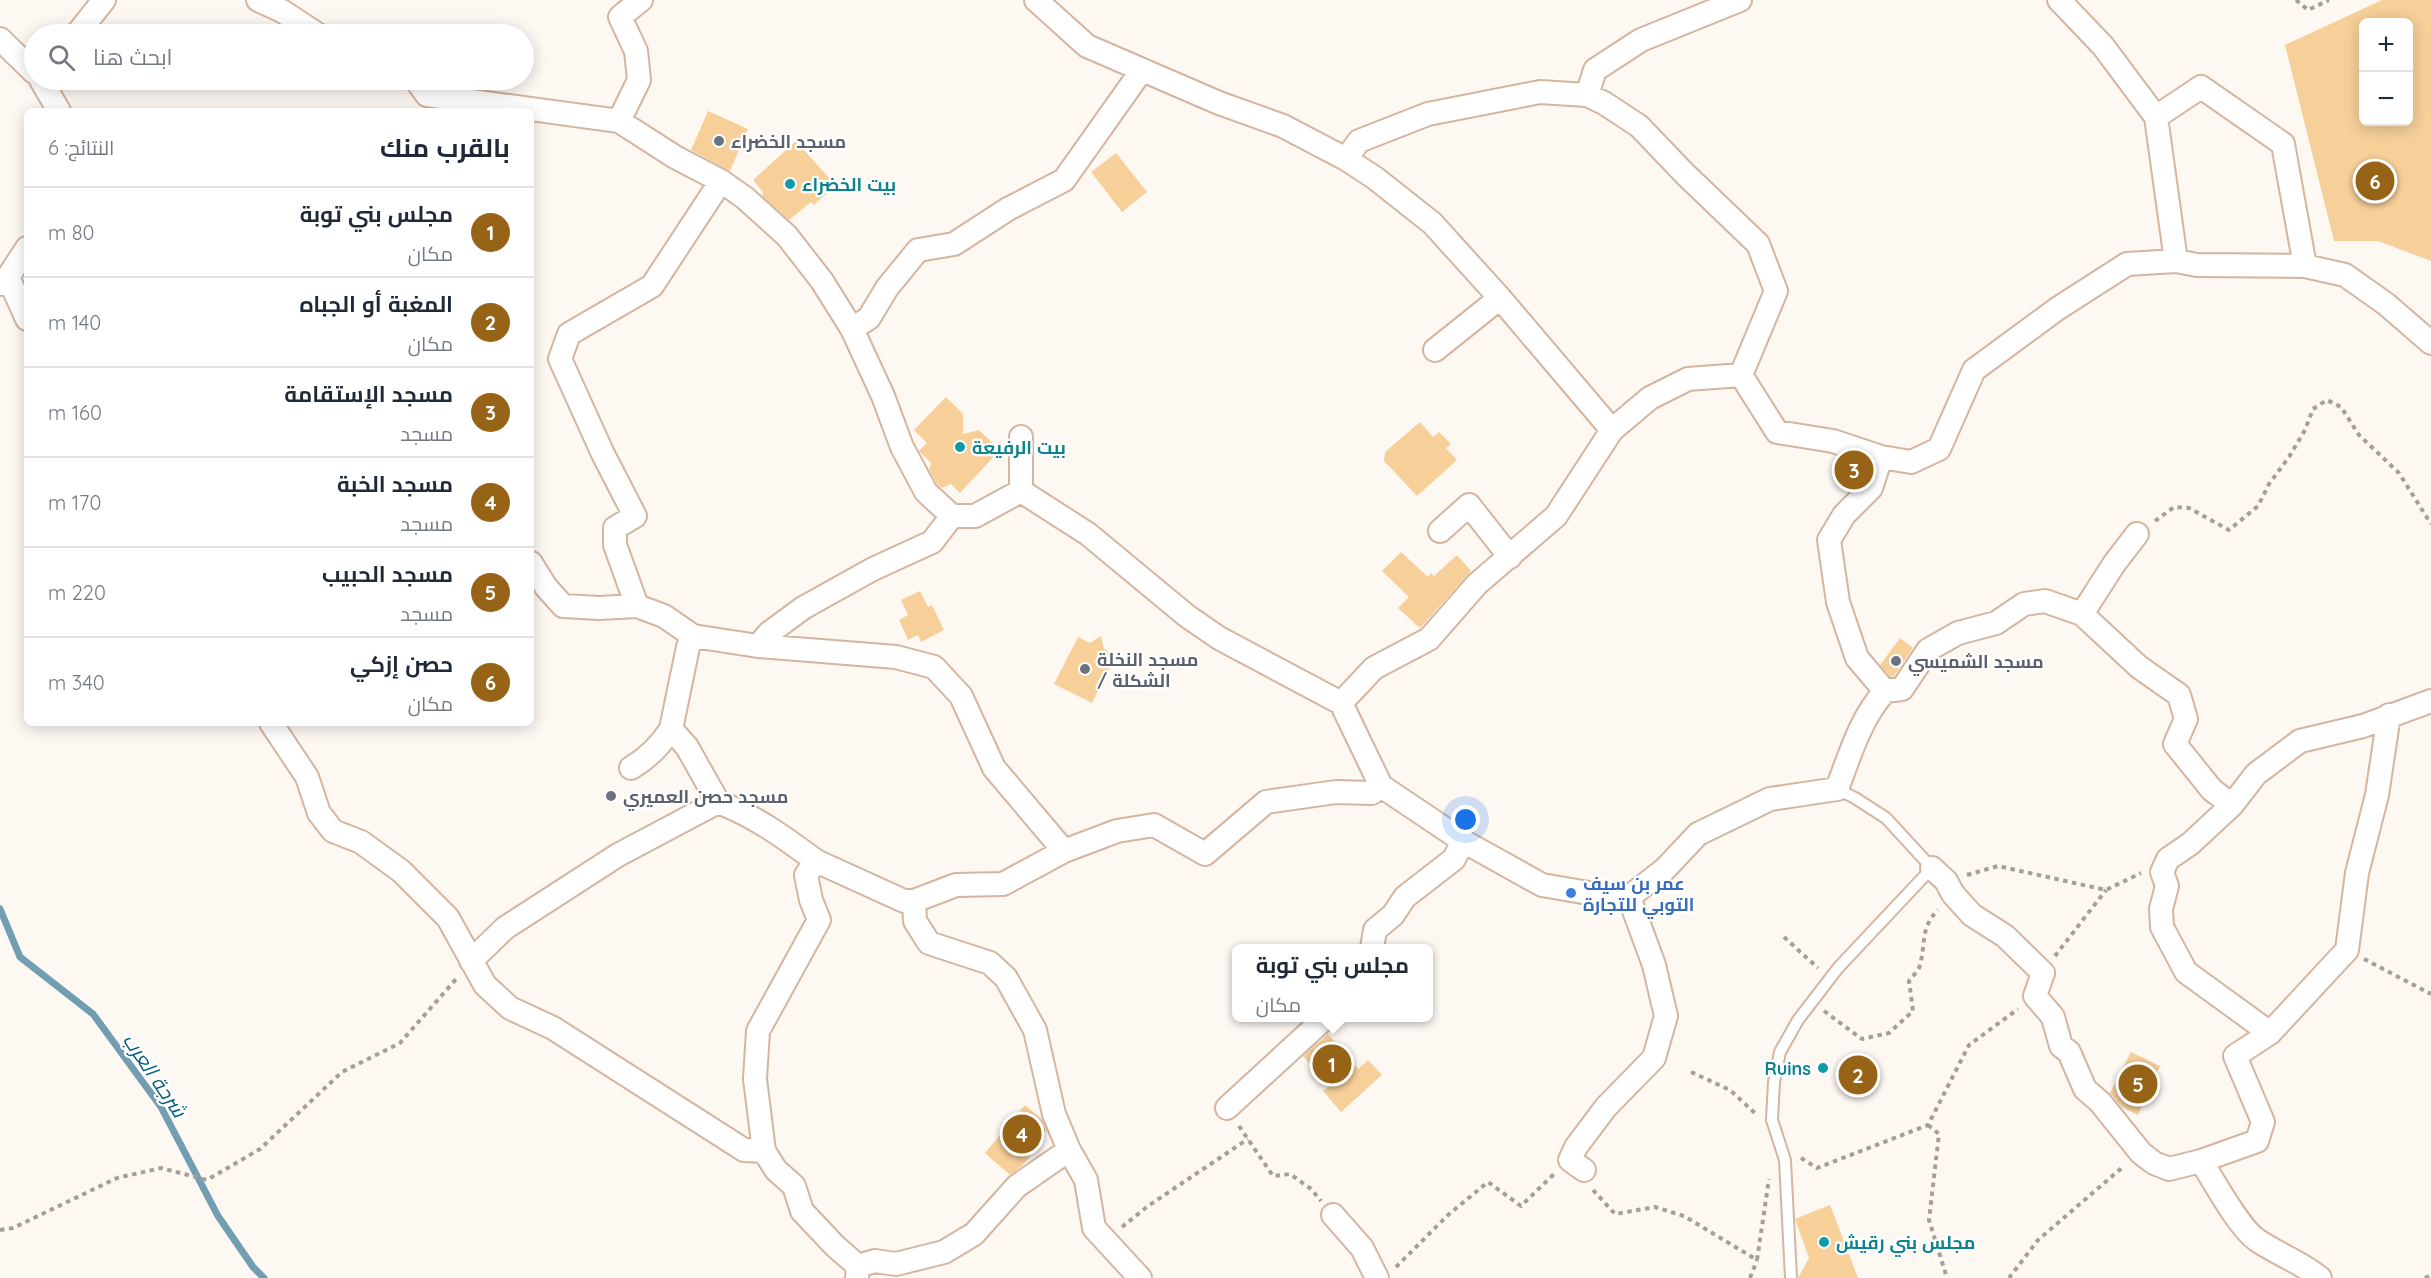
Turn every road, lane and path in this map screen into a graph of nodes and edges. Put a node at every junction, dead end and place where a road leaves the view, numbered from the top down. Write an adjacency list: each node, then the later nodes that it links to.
1 (104, 0): 9 (street)
2 (258, 0): 10 (street)
3 (641, 0): 21 (street)
4 (1036, 0): 13 (street)
5 (1740, 0): 16 (street)
6 (2059, 0): 20 (street)
7 (2296, 0): 8 (path)
8 (2329, 0)
9 (85, 24)
10 (302, 24)
11 (0, 39): 12 (street)
12 (24, 62)
13 (1142, 70): 22 (street); 30 (street)
14 (47, 90): 17 (street)
15 (423, 90): 18 (street)
16 (1587, 95): 22 (street); 33 (street)
17 (57, 108)
18 (523, 108)
19 (534, 109): 21 (street)
20 (2156, 117): 25 (street); 26 (street)
21 (619, 121): 23 (street)
22 (1346, 159): 28 (street)
23 (721, 181): 30 (street); 44 (street)
24 (24, 252): 27 (street)
25 (2176, 261): 26 (street); 36 (street)
26 (2304, 266): 31 (street)
27 (4, 281): 29 (street)
28 (1500, 298): 32 (street); 34 (street)
29 (24, 314)
30 (852, 329): 38 (street)
31 (2431, 343)
32 (1435, 350)
33 (1741, 375): 34 (street); 36 (street)
34 (1612, 429): 42 (street)
35 (1021, 437): 37 (street)
36 (1881, 458): 48 (street)
37 (1021, 491): 38 (street); 50 (street)
38 (952, 516): 47 (street)
39 (2431, 524): 41 (path)
40 (1440, 531): 42 (street)
41 (2137, 534): 45 (street)
42 (1510, 557): 50 (street)
43 (534, 568): 44 (street)
44 (637, 606): 46 (street)
45 (2082, 614): 48 (street); 58 (street)
46 (693, 636): 47 (street); 53 (street)
47 (758, 646): 60 (street)
48 (1885, 691): 56 (street)
49 (2431, 701): 51 (street)
50 (1341, 703): 55 (street)
51 (2389, 715): 58 (street); 69 (street)
52 (273, 726): 70 (street)
53 (671, 729): 54 (street); 57 (street)
54 (631, 768)
55 (1381, 786): 59 (street); 60 (street)
56 (1837, 789): 63 (lane); 65 (street)
57 (718, 802): 62 (street); 70 (street)
58 (2232, 805): 61 (street)
59 (1463, 841): 65 (street); 68 (street)
60 (1064, 851): 66 (street)
61 (2168, 860): 64 (path); 77 (street)
62 (816, 861): 66 (street); 85 (street)
63 (1944, 881): 64 (path); 71 (street); 72 (lane); 75 (path)
64 (2106, 890): 71 (path)
65 (1629, 897): 88 (street)
66 (914, 901): 84 (street)
67 (1784, 938): 72 (path)
68 (1373, 944)
69 (2347, 950): 73 (path); 77 (street)
70 (471, 961): 85 (street); 91 (path)
71 (2043, 973): 74 (street)
72 (1830, 978): 75 (lane)
73 (2431, 994)
74 (2036, 996): 81 (path); 86 (street)
75 (1812, 1001): 80 (lane)
76 (1320, 1022): 79 (street)
77 (2270, 1033): 87 (street)
78 (1691, 1072): 80 (path)
79 (1227, 1108): 82 (path)
80 (1772, 1120): 83 (lane)
81 (1928, 1125): 83 (path); 100 (path)
82 (1248, 1139): 90 (path); 92 (path)
83 (1782, 1148): 89 (lane)
84 (1069, 1150): 92 (street); 94 (street)
85 (764, 1151): 94 (street)
86 (2140, 1153): 87 (street); 101 (path)
87 (2201, 1161): 102 (street)
88 (1577, 1165): 93 (path); 95 (path)
89 (1785, 1168): 93 (path); 99 (lane)
90 (1333, 1215): 95 (street)
91 (0, 1230)
92 (1106, 1241): 97 (street)
93 (1757, 1260): 98 (path)
94 (858, 1272)
95 (1385, 1274)
96 (2431, 1275): 103 (path)
97 (1140, 1278)
98 (1750, 1278)
99 (1791, 1278)
100 (1947, 1278)
101 (2009, 1278)
102 (2320, 1278)
103 (2425, 1278)

